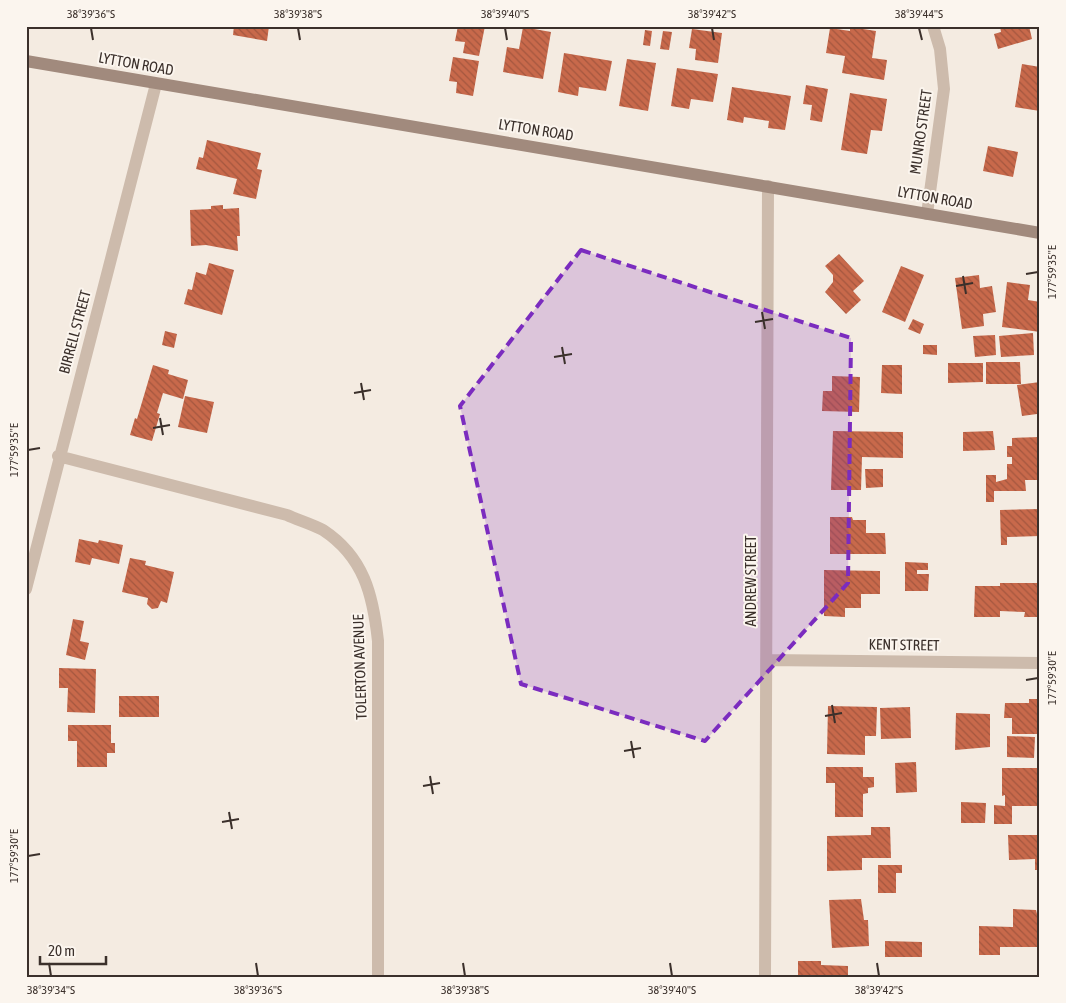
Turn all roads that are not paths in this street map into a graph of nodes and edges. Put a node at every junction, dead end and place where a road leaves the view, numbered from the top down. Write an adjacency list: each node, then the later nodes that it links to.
1 (933, 26): 5 (street, MUNRO STREET)
2 (26, 61): 3 (main road, LYTTON ROAD)
3 (156, 84): 4 (main road, LYTTON ROAD); 7 (street, BIRRELL STREET)
4 (768, 186): 5 (main road, LYTTON ROAD); 9 (street, ANDREW STREET)
5 (927, 214): 6 (main road, LYTTON ROAD)
6 (1040, 233)
7 (58, 456): 8 (street, BIRRELL STREET); 11 (street, TOLERTON AVENUE)
8 (26, 588)
9 (767, 660): 10 (street, KENT STREET); 12 (street, ANDREW STREET)
10 (1040, 663)
11 (378, 977)
12 (766, 977)

